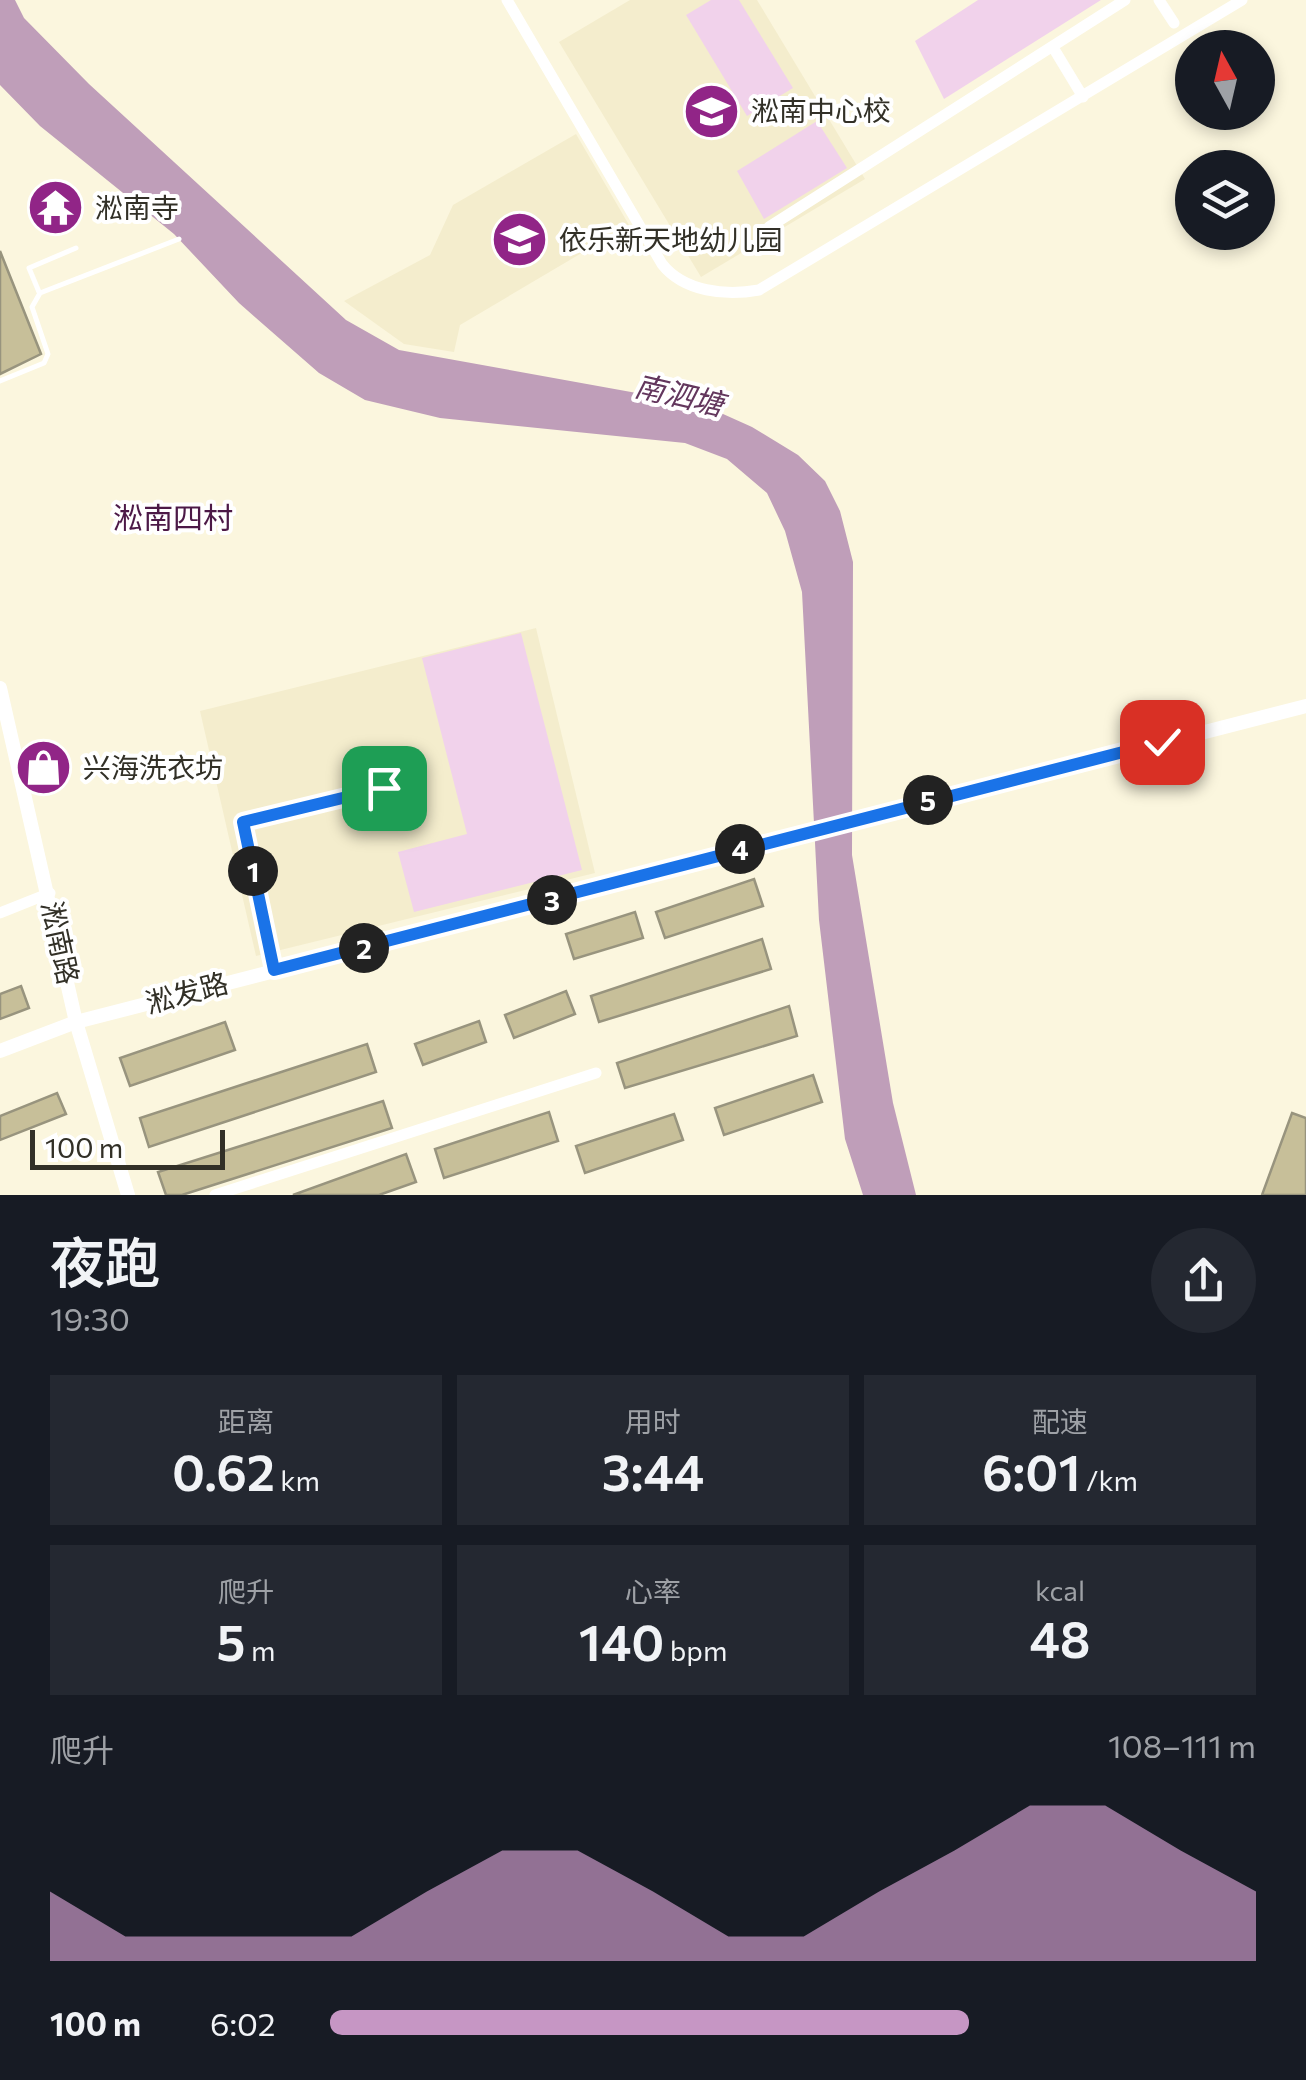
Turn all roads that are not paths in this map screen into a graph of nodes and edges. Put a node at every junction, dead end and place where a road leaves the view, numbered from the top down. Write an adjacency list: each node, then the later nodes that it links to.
1 (507, 0): 7 (street)
2 (1125, 0): 6 (street)
3 (1159, 0): 5 (street)
4 (1242, 0): 7 (street)
5 (1174, 23)
6 (1054, 49): 7 (street); 8 (street)
7 (1083, 96)
8 (769, 226)
9 (179, 239): 11 (lane)
10 (76, 248): 11 (lane)
11 (40, 293): 12 (lane)
12 (0, 380)
13 (0, 688): 16 (street, 淞南路)
14 (1306, 706): 18 (street, 淞发路)
15 (384, 788): 18 (lane)
16 (50, 894): 17 (street); 19 (street, 淞南路)
17 (0, 913)
18 (274, 970): 19 (street, 淞发路)
19 (76, 1022): 20 (street, 淞发路); 22 (street, 淞南路)
20 (0, 1051)
21 (596, 1073): 23 (street)
22 (128, 1195)
23 (216, 1195)

